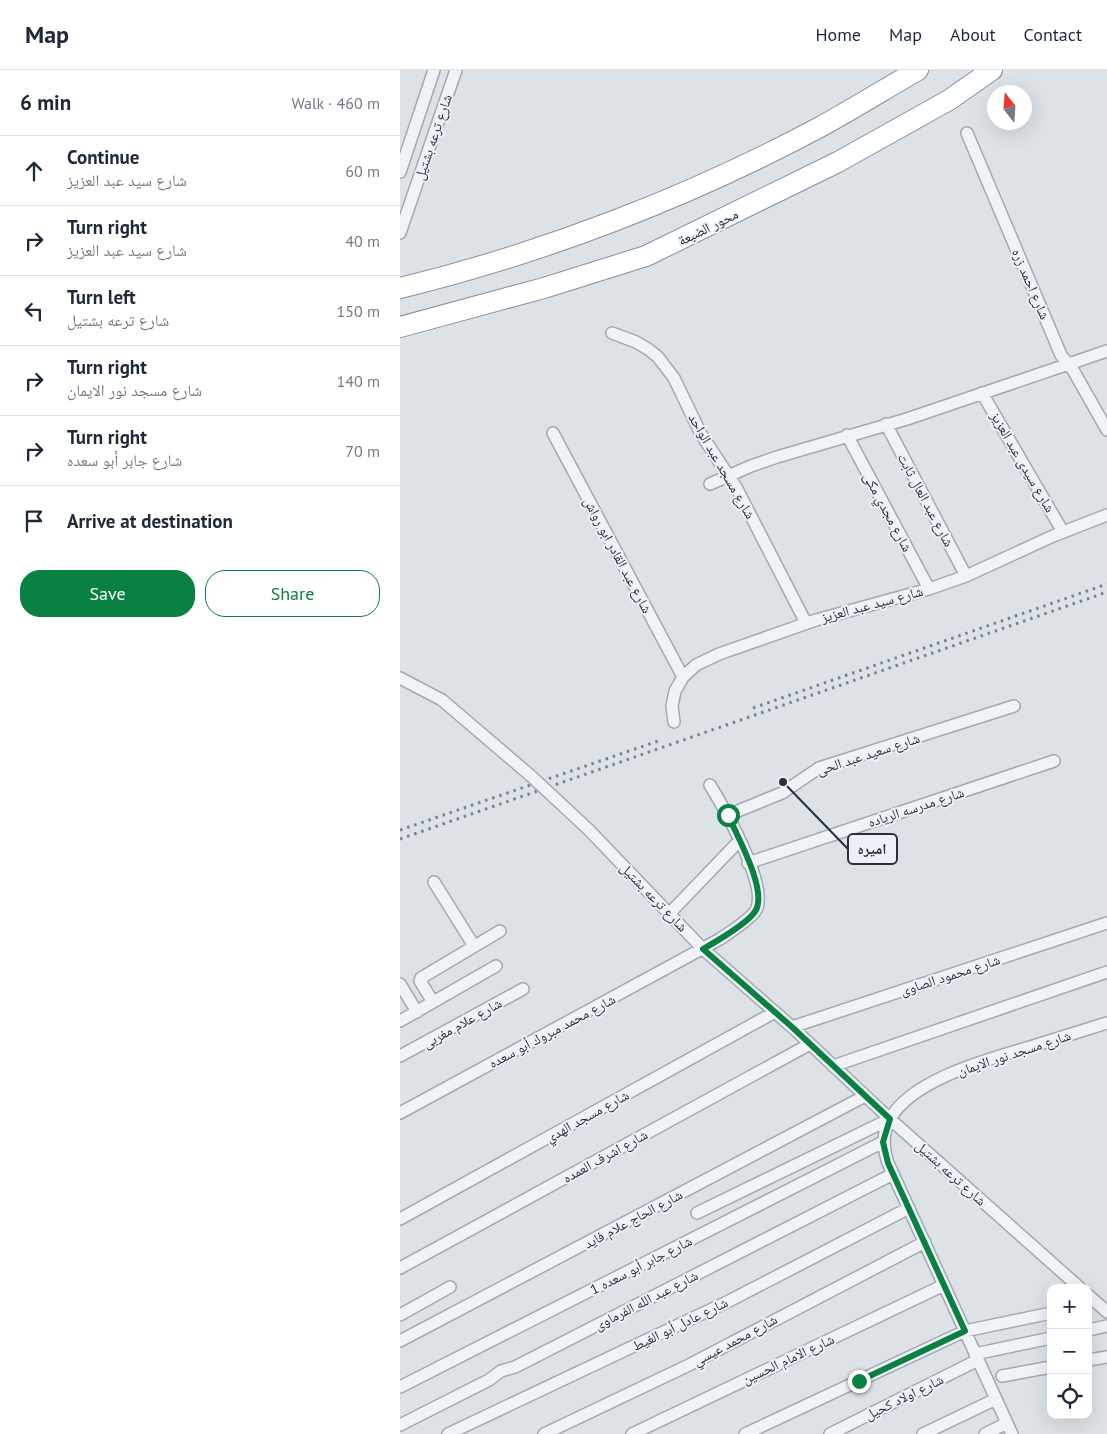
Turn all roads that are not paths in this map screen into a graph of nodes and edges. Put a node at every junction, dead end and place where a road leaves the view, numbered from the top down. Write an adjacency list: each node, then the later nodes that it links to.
1 (434, 70): 6 (street, شارع ترعه بشتيل)
2 (456, 70): 7 (street, شارع ترعه بشتيل)
3 (918, 70): 8 (highway)
4 (992, 70): 9 (highway, محور الضبعة)
5 (967, 132): 12 (street, شارع احمد زره)
6 (400, 172)
7 (400, 233)
8 (400, 288)
9 (400, 327)
10 (612, 333): 18 (street, شارع مسجد عبد الواحد)
11 (1107, 351): 12 (street)
12 (1067, 363): 13 (street); 15 (street, شارع احمد زره)
13 (982, 393): 14 (street); 21 (street, شارع سيدى عبد العزيز)
14 (886, 424): 17 (street); 22 (street, شارع عبد العال ثابت)
15 (1107, 430)
16 (553, 433): 25 (street, شارع عبد القادر ابو رواش)
17 (847, 435): 18 (street); 23 (street, شارع مجدي مكى)
18 (729, 476): 19 (street); 24 (street, شارع مسجد عبد الواحد)
19 (710, 484)
20 (1107, 515): 21 (street, شارع سيد عبد العزيز)
21 (1063, 532): 22 (street, شارع سيد عبد العزيز)
22 (966, 576): 23 (street, شارع سيد عبد العزيز)
23 (929, 589): 24 (street, شارع سيد عبد العزيز)
24 (806, 623): 25 (street, شارع سيد عبد العزيز)
25 (683, 677): 28 (street, شارع سيد عبد العزيز)
26 (400, 678): 35 (street, شارع ترعه بشتيل, bridge)
27 (1014, 706): 31 (street, شارع سعيد عبد الحى)
28 (674, 722)
29 (1054, 761): 33 (street, شارع مدرسه الرياده)
30 (710, 785): 31 (street)
31 (728, 815): 32 (street)
32 (739, 841): 33 (street); 35 (street)
33 (748, 862): 39 (street)
34 (434, 882): 38 (street)
35 (670, 913): 39 (street, شارع ترعه بشتيل)
36 (1107, 923): 49 (street, شارع محمود الصاوى)
37 (500, 931): 38 (street)
38 (474, 946): 44 (street)
39 (703, 949): 46 (street, شارع ترعه بشتيل); 54 (street, شارع محمد مبروك أبو سعده)
40 (496, 966): 44 (street)
41 (1107, 972): 52 (street)
42 (400, 984): 45 (street)
43 (523, 989): 51 (street, شارع علام مغربى)
44 (433, 1002): 45 (street)
45 (417, 1012): 47 (street)
46 (775, 1012): 49 (street, شارع ترعه بشتيل); 60 (street, شارع مسجد الهدي)
47 (400, 1022)
48 (1107, 1023): 55 (street, شارع مسجد نور الايمان)
49 (792, 1027): 50 (street, شارع ترعه بشتيل)
50 (810, 1044): 52 (street, شارع ترعه بشتيل); 62 (street, شارع اشرف العمده)
51 (400, 1056)
52 (833, 1066): 53 (street, شارع ترعه بشتيل)
53 (865, 1096): 55 (street, شارع ترعه بشتيل); 74 (street, شارع الحاج علام فايد)
54 (400, 1113)
55 (890, 1119): 56 (street, شارع مسجد نور الايمان); 59 (street); 63 (street, شارع ترعه بشتيل)
56 (883, 1142): 57 (street); 80 (street, شارع جابر أبو سعده 1)
57 (892, 1174): 58 (street); 82 (street, شارع عبد الله الفرماوى)
58 (909, 1208): 61 (street); 84 (street, شارع عادل أبو الغيط)
59 (697, 1214)
60 (400, 1219)
61 (925, 1242): 64 (street); 85 (street, شارع محمد عيسي)
62 (400, 1268)
63 (1076, 1284)
64 (944, 1285): 72 (street); 86 (street, شارع الامام الحسين)
65 (450, 1287): 69 (street)
66 (1092, 1302): 67 (street)
67 (1107, 1312)
68 (1047, 1314): 72 (street)
69 (400, 1315)
70 (1107, 1326): 71 (street)
71 (1092, 1329)
72 (965, 1331): 75 (street); 87 (street)
73 (1047, 1339): 75 (street, شارع اولاد كحيل)
74 (400, 1341)
75 (977, 1357): 81 (street); 88 (street, شارع اولاد كحيل)
76 (1107, 1357): 77 (street)
77 (1092, 1359)
78 (1047, 1368): 79 (street)
79 (1002, 1376)
80 (400, 1388)
81 (996, 1399): 83 (street); 89 (street)
82 (400, 1425)
83 (1009, 1429): 90 (street)
84 (448, 1434)
85 (544, 1434)
86 (632, 1434)
87 (745, 1434)
88 (830, 1434)
89 (923, 1434)
90 (985, 1434)

